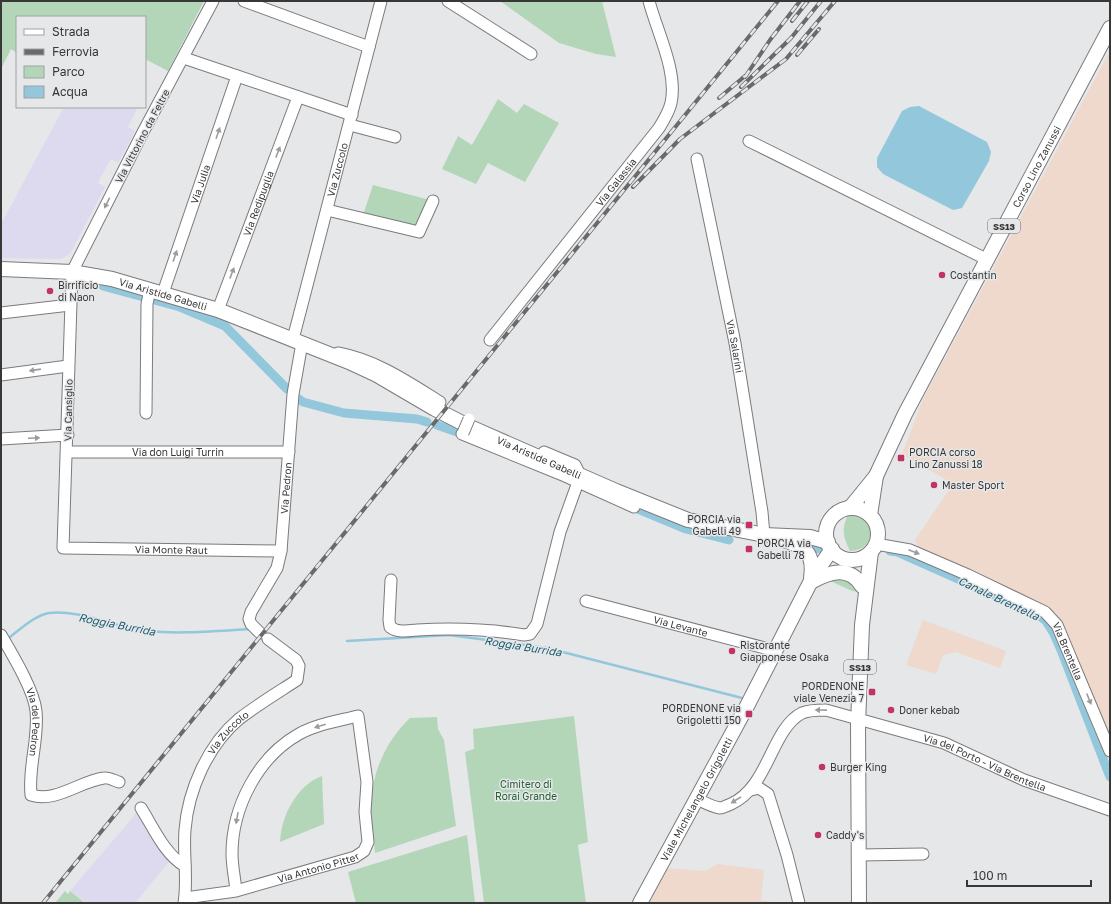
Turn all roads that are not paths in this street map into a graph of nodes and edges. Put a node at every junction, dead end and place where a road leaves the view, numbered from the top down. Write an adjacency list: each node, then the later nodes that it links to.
1 (214, 1): 9 (street, Via Vittorino da Feltre)
2 (244, 1): 7 (street)
3 (381, 1): 7 (street, Via Zuccolo)
4 (448, 1): 8 (street)
5 (649, 1): 25 (street, Via Galassia)
6 (1110, 28): 18 (main road, Corso Lino Zanussi / SS13)
7 (369, 47): 12 (street, Via Zuccolo)
8 (531, 54)
9 (184, 58): 10 (street); 20 (street, Via Vittorino da Feltre, one-way to 20)
10 (237, 76): 11 (street); 21 (street, Via Julia, one-way to 10)
11 (298, 97): 12 (street); 23 (street, Via Redipuglia, one-way to 11)
12 (351, 120): 13 (street); 17 (street, Via Zuccolo)
13 (396, 137)
14 (749, 141): 18 (street)
15 (697, 159): 41 (street, Via Salarini)
16 (433, 201): 17 (street)
17 (327, 210): 26 (street, Via Zuccolo)
18 (986, 259): 36 (main road, Corso Lino Zanussi / SS13)
19 (1, 269): 20 (main road, Via Aristide Gabelli)
20 (72, 272): 21 (main road, Via Aristide Gabelli); 22 (street, Via Cansiglio)
21 (152, 296): 23 (main road, Via Aristide Gabelli); 31 (street, Via Julia)
22 (70, 305): 24 (street); 28 (street, Via Cansiglio)
23 (218, 310): 26 (main road, Via Aristide Gabelli)
24 (1, 313)
25 (490, 340)
26 (298, 341): 27 (main road, Via Aristide Gabelli); 35 (street, Via Pedron)
27 (318, 349): 30 (street, Via Aristide Gabelli); 37 (main road, Via Aristide Gabelli)
28 (68, 366): 29 (street, one-way to 29); 32 (street, Via Cansiglio)
29 (1, 375)
30 (440, 402)
31 (146, 413)
32 (68, 435): 33 (street, one-way to 32); 34 (street, Via Cansiglio)
33 (1, 439)
34 (67, 452): 35 (street, Via don Luigi Turrin); 44 (street, Via Cansiglio)
35 (289, 452): 46 (street, Via Pedron)
36 (876, 476): 38 (main road, Corso Lino Zanussi); 39 (main road, Corso Lino Zanussi)
37 (575, 477): 37 (street, bridge); 41 (main road, Via Aristide Gabelli); 48 (street)
38 (850, 508): 39 (main road); 40 (main road)
39 (870, 515): 45 (main road)
40 (830, 522): 42 (main road, Via Aristide Gabelli); 43 (main road)
41 (768, 535): 42 (main road, Via Aristide Gabelli); 49 (main road, Via Aristide Gabelli)
42 (797, 536): 43 (main road, Via Aristide Gabelli)
43 (830, 546): 47 (main road); 49 (main road)
44 (62, 548): 46 (street, Via Monte Raut)
45 (873, 548): 47 (main road); 52 (main road); 57 (street, Via Brentella, one-way to 57)
46 (281, 551): 53 (street, Via Pedron)
47 (848, 559): 49 (main road); 50 (main road)
48 (391, 580)
49 (811, 582): 50 (main road); 55 (main road)
50 (862, 586): 52 (main road)
51 (586, 601): 55 (street, Via Levante)
52 (864, 610): 56 (main road, SS13)
53 (260, 632): 65 (street, Via Zuccolo)
54 (1, 636): 58 (street, Via del Pedron)
55 (776, 651): 60 (main road, Viale Michelangelo Grigoletti)
56 (858, 722): 59 (street, Via del Porto - Via Brentella, one-way to 59); 62 (street, Via del Porto - Via Brentella); 64 (main road, SS13)
57 (1110, 751)
58 (119, 782)
59 (751, 790): 60 (street, one-way to 60); 69 (street)
60 (697, 799): 68 (main road, Viale Michelangelo Grigoletti)
61 (141, 808): 65 (street)
62 (1110, 810)
63 (923, 854): 64 (street)
64 (859, 855): 70 (main road, SS13)
65 (185, 866): 67 (street)
66 (236, 890): 66 (street, Via Antonio Pitter, one-way to 66); 67 (street, Via Antonio Pitter)
67 (185, 900)
68 (640, 903)
69 (799, 903)
70 (859, 903)

